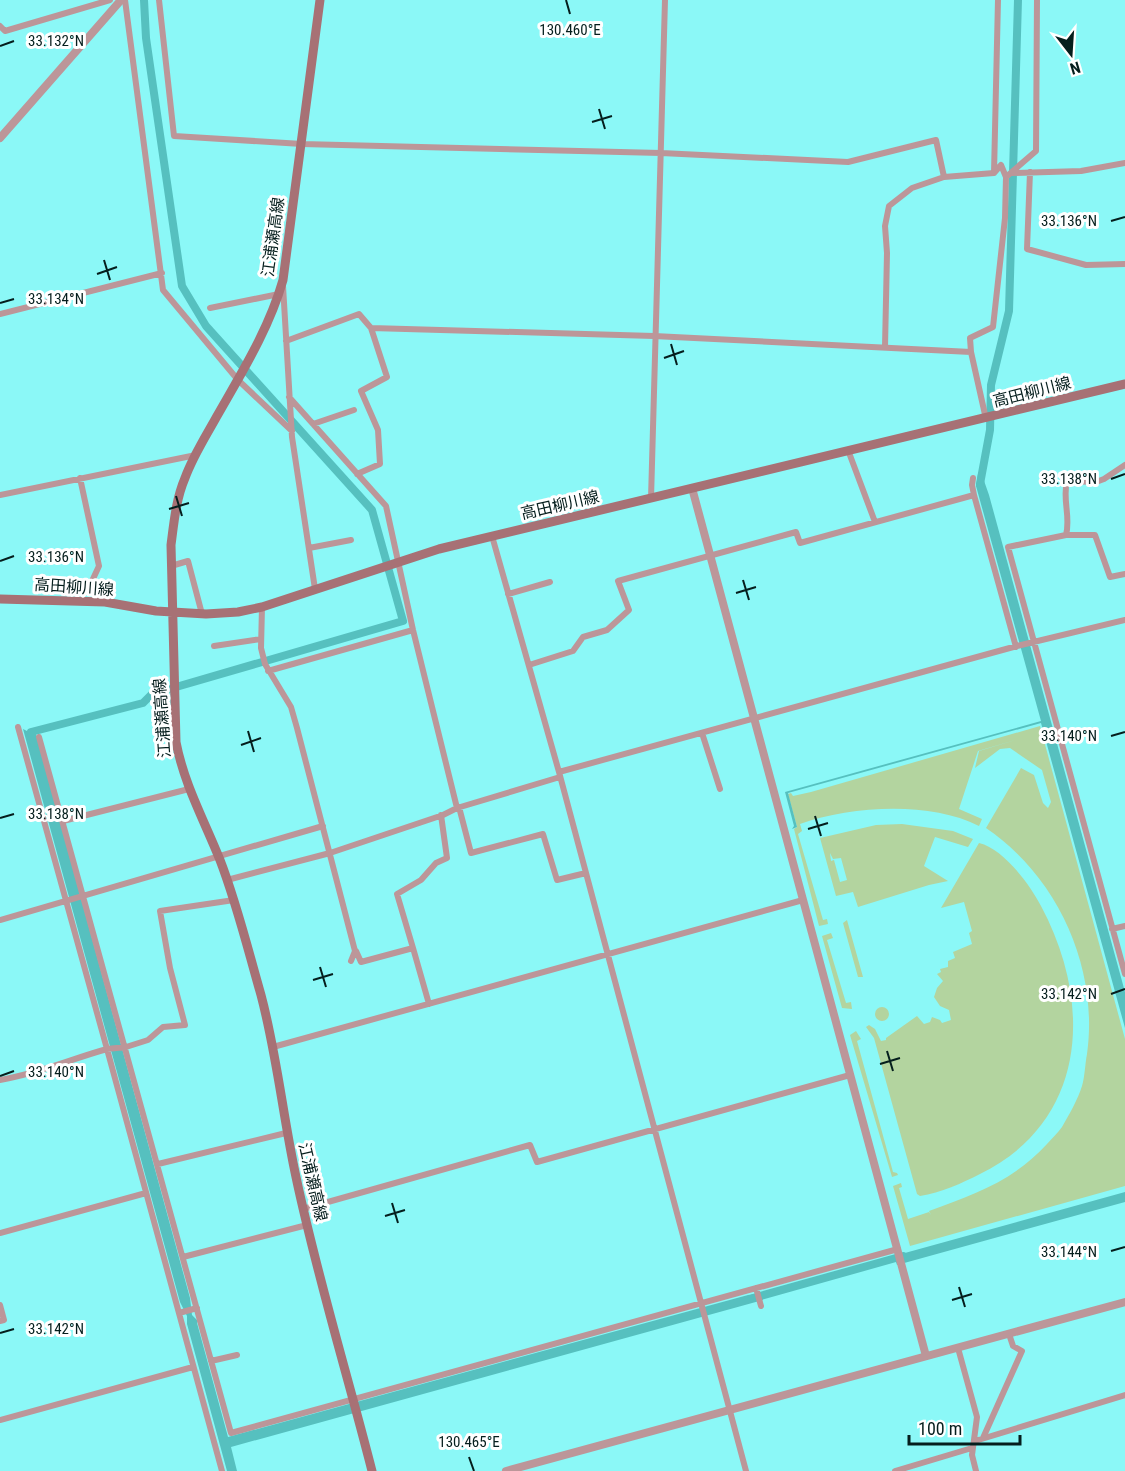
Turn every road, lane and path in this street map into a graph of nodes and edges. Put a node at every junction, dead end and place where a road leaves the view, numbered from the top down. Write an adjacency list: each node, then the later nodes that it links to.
1 (110, 0): 8 (street)
2 (123, 0): 9 (street); 18 (street)
3 (159, 0): 10 (street)
4 (320, 0): 10 (main road, 江浦瀬高線)
5 (665, 0): 11 (street)
6 (998, 0): 14 (street)
7 (1037, 0): 15 (street)
8 (0, 26)
9 (0, 138)
10 (302, 144): 11 (street); 19 (main road, 江浦瀬高線)
11 (661, 153): 16 (street); 24 (street)
12 (1125, 163): 13 (street)
13 (1030, 172): 15 (street); 17 (street)
14 (994, 173): 15 (street); 16 (street)
15 (1009, 175): 27 (street)
16 (944, 177): 26 (street)
17 (1125, 264)
18 (162, 273): 22 (street); 28 (street)
19 (283, 280): 20 (main road, 江浦瀬高線); 25 (street)
20 (279, 294): 21 (street); 28 (main road, 江浦瀬高線)
21 (210, 308)
22 (0, 314)
23 (371, 328): 24 (street); 25 (street); 38 (street)
24 (654, 336): 26 (street); 44 (street)
25 (286, 341): 30 (street)
26 (885, 347): 27 (street)
27 (971, 351): 32 (street)
28 (240, 377): 34 (street); 36 (main road, 江浦瀬高線)
29 (1125, 384): 32 (main road, 高田柳川線)
30 (290, 400): 33 (street); 34 (street)
31 (354, 410): 33 (street)
32 (986, 418): 35 (main road, 高田柳川線)
33 (313, 424): 38 (street)
34 (292, 434): 49 (street)
35 (848, 450): 41 (main road, 高田柳川線); 45 (street)
36 (196, 455): 39 (street); 52 (main road, 江浦瀬高線)
37 (1125, 465): 46 (street)
38 (357, 474): 51 (street)
39 (80, 478): 42 (street); 58 (street)
40 (973, 478): 43 (street)
41 (692, 488): 44 (main road, 高田柳川線); 50 (street)
42 (0, 495)
43 (974, 495): 45 (street); 67 (street)
44 (651, 499): 47 (main road, 高田柳川線)
45 (875, 522): 50 (street)
46 (1066, 535): 53 (street); 65 (street)
47 (492, 536): 51 (main road, 高田柳川線); 56 (street)
48 (351, 540): 49 (street)
49 (309, 548): 55 (street)
50 (710, 555): 68 (street); 70 (street)
51 (397, 561): 55 (main road, 高田柳川線); 63 (street)
52 (171, 566): 60 (main road, 江浦瀬高線); 61 (street)
53 (1125, 574)
54 (550, 582): 56 (street)
55 (315, 589): 59 (main road, 高田柳川線)
56 (508, 594): 68 (street)
57 (0, 599): 58 (main road, 高田柳川線)
58 (105, 602): 60 (main road, 高田柳川線)
59 (262, 607): 61 (main road, 高田柳川線); 64 (street)
60 (172, 612): 61 (main road, 高田柳川線); 75 (main road, 江浦瀬高線)
61 (202, 614)
62 (1125, 620): 65 (street)
63 (414, 630): 69 (street); 77 (street)
64 (261, 639): 66 (street); 69 (street)
65 (1034, 642): 67 (street); 91 (street)
66 (214, 646)
67 (1017, 647): 70 (street)
68 (529, 665): 74 (street)
69 (269, 673): 80 (street)
70 (754, 719): 72 (street); 87 (street)
71 (18, 727): 88 (street)
72 (702, 733): 74 (street); 76 (street)
73 (39, 737): 79 (street)
74 (560, 775): 77 (street); 83 (street)
75 (189, 789): 79 (street); 82 (main road, 江浦瀬高線)
76 (720, 789)
77 (458, 808): 78 (street); 83 (street)
78 (442, 815): 81 (street); 92 (street)
79 (63, 821): 85 (street)
80 (323, 826): 81 (street); 82 (street)
81 (330, 853): 84 (street); 93 (street)
82 (219, 857): 84 (main road, 江浦瀬高線); 85 (street)
83 (586, 873): 94 (street)
84 (227, 880): 86 (main road, 江浦瀬高線)
85 (84, 896): 88 (street); 98 (street)
86 (234, 900): 98 (street); 99 (main road, 江浦瀬高線)
87 (803, 900): 94 (street); 101 (street)
88 (66, 901): 89 (street); 100 (street)
89 (0, 920)
90 (1125, 926): 91 (street)
91 (1112, 929): 96 (street)
92 (413, 948): 93 (street); 97 (street)
93 (356, 951): 95 (street)
94 (608, 955): 97 (street); 103 (street)
95 (351, 961)
96 (1125, 974)
97 (429, 1004): 99 (street)
98 (126, 1047): 100 (street); 105 (street)
99 (273, 1047): 104 (main road, 江浦瀬高線)
100 (107, 1049): 102 (street); 106 (street)
101 (850, 1075): 103 (street); 110 (street)
102 (0, 1080)
103 (655, 1130): 107 (street); 116 (street)
104 (286, 1133): 105 (street); 107 (main road, 江浦瀬高線)
105 (158, 1164): 111 (street)
106 (146, 1193): 109 (street); 117 (street)
107 (303, 1209): 108 (main road, 江浦瀬高線)
108 (307, 1225): 111 (street); 126 (main road, 江浦瀬高線)
109 (0, 1233)
110 (899, 1251): 112 (street); 122 (street)
111 (183, 1257): 117 (street)
112 (757, 1291): 114 (street); 116 (street)
113 (1125, 1302): 119 (street)
114 (760, 1303)
115 (0, 1305): 118 (street)
116 (702, 1305): 126 (street); 127 (street)
117 (188, 1311): 123 (street); 124 (street)
118 (0, 1321)
119 (1009, 1334): 120 (street); 129 (street)
120 (958, 1348): 122 (street); 130 (street)
121 (237, 1355): 123 (street)
122 (926, 1356): 127 (street)
123 (211, 1361): 126 (street)
124 (193, 1366): 128 (street); 131 (street)
125 (1125, 1395): 129 (street)
126 (354, 1401): 132 (main road, 江浦瀬高線)
127 (730, 1410): 133 (street); 134 (street)
128 (0, 1420)
129 (983, 1438): 130 (street)
130 (974, 1445): 135 (street); 136 (street)
131 (222, 1471)
132 (372, 1471)
133 (506, 1471)
134 (746, 1471)
135 (895, 1471)
136 (976, 1471)

